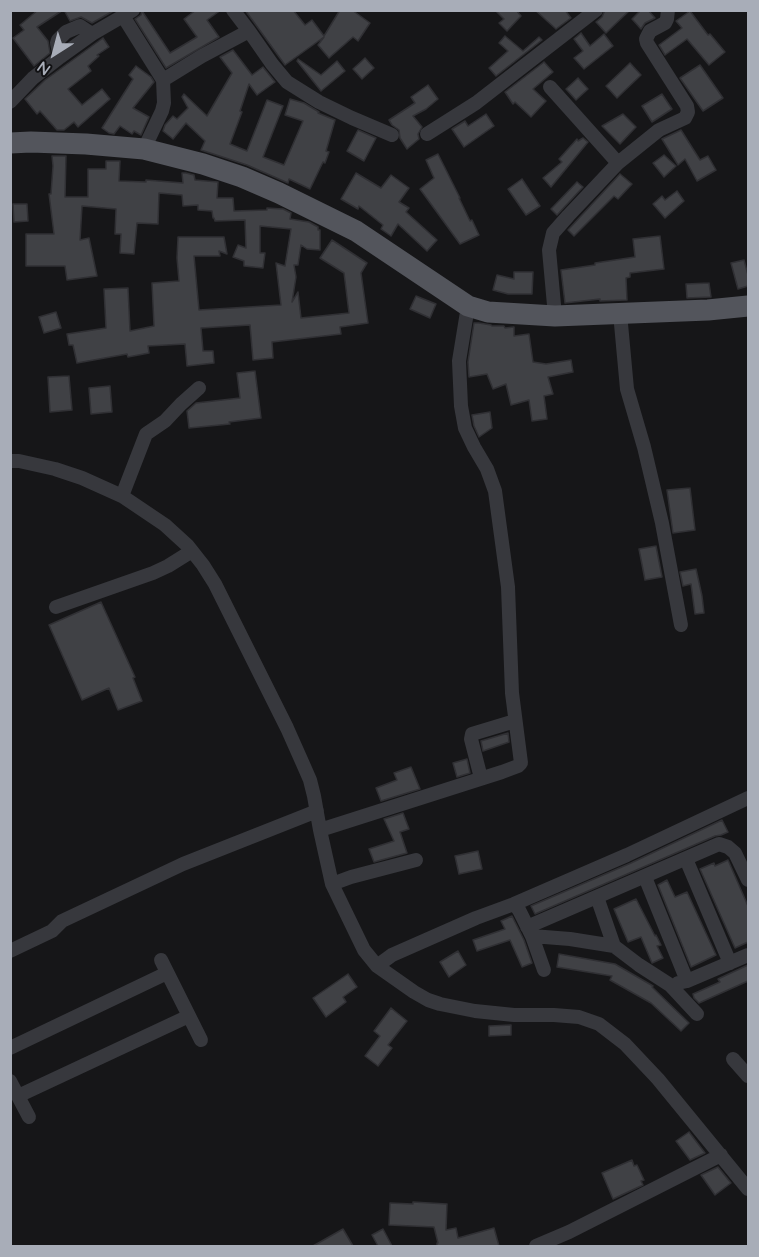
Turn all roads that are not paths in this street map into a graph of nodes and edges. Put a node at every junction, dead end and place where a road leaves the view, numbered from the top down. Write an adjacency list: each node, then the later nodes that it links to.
1 (233, 10): 5 (street)
2 (596, 10): 9 (street)
3 (668, 10): 13 (street)
4 (128, 13): 6 (street); 8 (street)
5 (249, 31): 6 (street); 10 (street)
6 (163, 80): 12 (street)
7 (550, 87): 13 (street)
8 (10, 102)
9 (426, 134)
10 (392, 135)
11 (10, 143): 12 (main road)
12 (144, 149): 14 (main road)
13 (618, 163): 17 (street)
14 (468, 306): 17 (main road); 24 (street)
15 (748, 306): 16 (main road)
16 (620, 313): 17 (main road); 23 (street)
17 (555, 316)
18 (199, 388): 20 (street)
19 (10, 461): 20 (street)
20 (123, 493): 21 (street)
21 (192, 551): 22 (street); 27 (street)
22 (56, 607)
23 (681, 626)
24 (515, 721): 25 (street); 25 (street)
25 (481, 778): 28 (street)
26 (748, 798): 35 (street)
27 (316, 812): 28 (street); 38 (street)
28 (327, 828): 33 (street)
29 (686, 859): 31 (street); 32 (street); 41 (street)
30 (416, 860): 33 (street)
31 (748, 876)
32 (645, 877): 34 (street); 45 (street)
33 (334, 883): 42 (street)
34 (597, 897): 36 (street); 37 (street)
35 (514, 904): 36 (street); 42 (street)
36 (530, 932): 37 (street); 43 (street)
37 (614, 946): 46 (street)
38 (10, 951)
39 (748, 956): 41 (street)
40 (161, 960): 44 (street)
41 (730, 963): 45 (street)
42 (378, 966): 54 (street)
43 (544, 970)
44 (167, 973): 48 (street); 50 (street)
45 (687, 981): 46 (street)
46 (670, 985): 47 (street)
47 (697, 1014)
48 (189, 1016): 49 (street); 52 (street)
49 (201, 1040)
50 (10, 1048)
51 (10, 1082): 52 (street)
52 (18, 1096): 53 (street)
53 (29, 1117)
54 (721, 1155): 55 (street); 56 (street)
55 (748, 1189)
56 (536, 1246)

